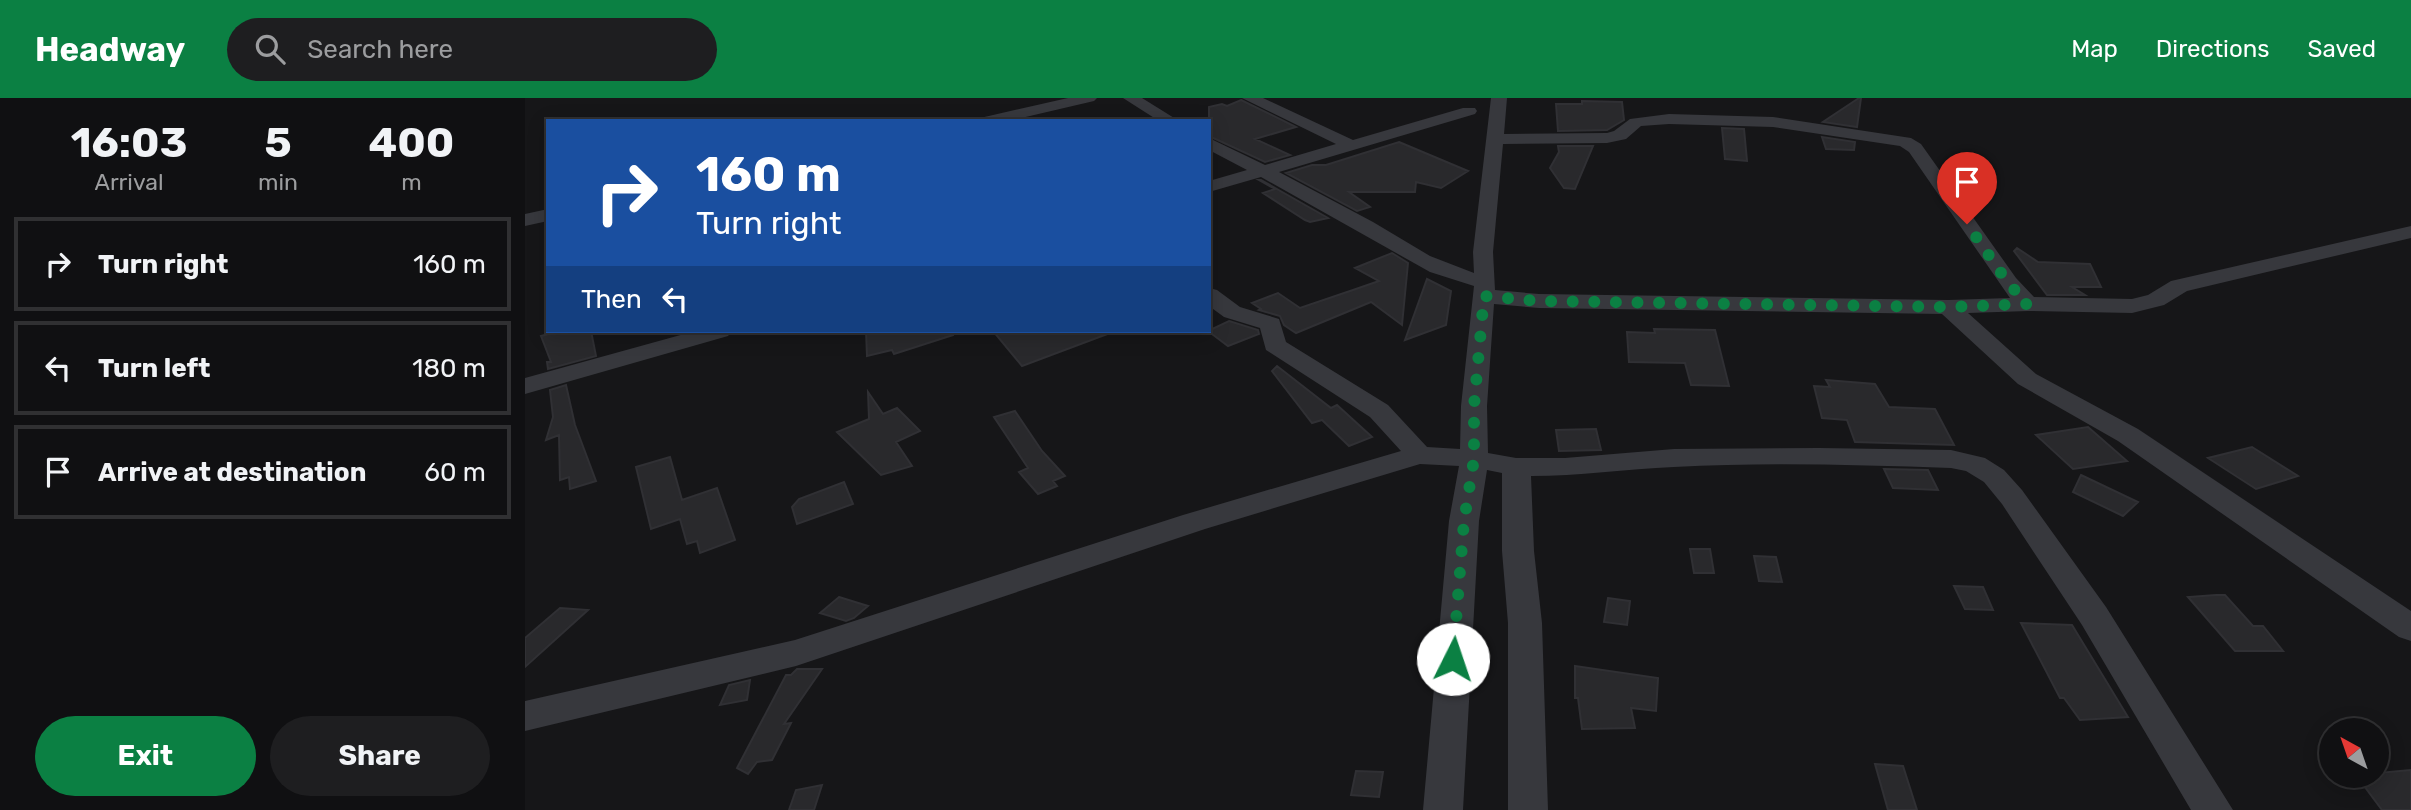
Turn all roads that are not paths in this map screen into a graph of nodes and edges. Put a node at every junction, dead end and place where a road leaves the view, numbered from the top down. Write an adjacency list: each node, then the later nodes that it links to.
1 (1089, 98): 5 (street)
2 (1131, 98): 9 (street)
3 (1250, 98): 11 (street)
4 (1443, 98): 6 (street)
5 (1063, 100): 8 (street)
6 (1469, 111): 7 (street); 11 (street)
7 (1497, 117): 17 (street); 19 (street)
8 (993, 119)
9 (1168, 119)
10 (1211, 144): 12 (street)
11 (1351, 145): 12 (street)
12 (1263, 171): 13 (street); 17 (street)
13 (1211, 186)
14 (546, 215): 15 (street)
15 (525, 220)
16 (2411, 232): 19 (street)
17 (1485, 288): 20 (street); 24 (street)
18 (1211, 296): 23 (street)
19 (2028, 304): 20 (street)
20 (1948, 307): 26 (street)
21 (713, 333): 22 (street)
22 (525, 386)
23 (1419, 455): 24 (street); 27 (street)
24 (1474, 459): 25 (street); 28 (street)
25 (1516, 467): 29 (street); 30 (street)
26 (2411, 628)
27 (525, 716)
28 (1443, 810)
29 (1528, 810)
30 (2213, 810)

